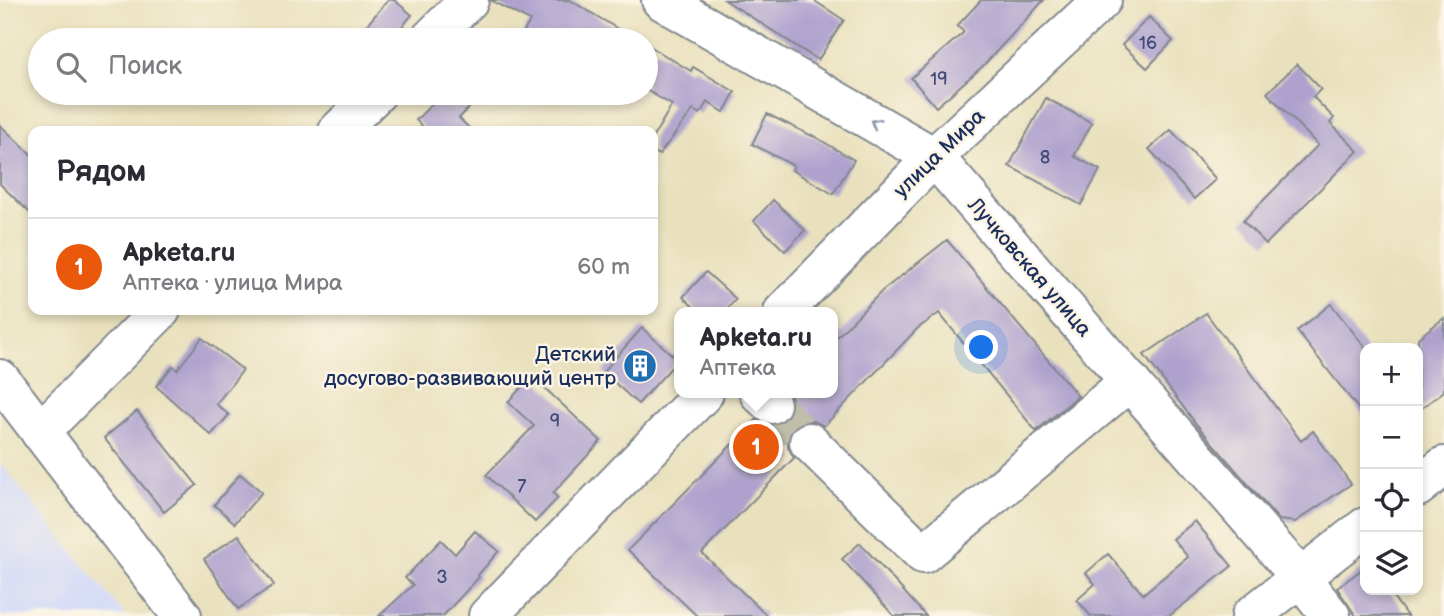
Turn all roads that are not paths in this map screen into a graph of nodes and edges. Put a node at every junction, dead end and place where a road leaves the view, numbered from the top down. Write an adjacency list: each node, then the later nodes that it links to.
1 (469, 0): 4 (street)
2 (661, 0): 7 (street, Лучковская улица, one-way to 2)
3 (1102, 0): 7 (street, улица Мира)
4 (441, 28)
5 (365, 105): 6 (street)
6 (343, 126)
7 (934, 157): 8 (street, улица Мира); 11 (street, Лучковская улица)
8 (788, 307)
9 (156, 315): 13 (street)
10 (0, 379): 13 (street)
11 (1130, 381): 14 (street); 18 (street, Лучковская улица)
12 (699, 398): 20 (street)
13 (40, 432): 19 (street)
14 (809, 442)
15 (1444, 466): 16 (street)
16 (1423, 483)
17 (1360, 531): 18 (street)
18 (1300, 578): 21 (street); 22 (street, Лучковская улица)
19 (183, 616)
20 (488, 616)
21 (1251, 616)
22 (1331, 616)

